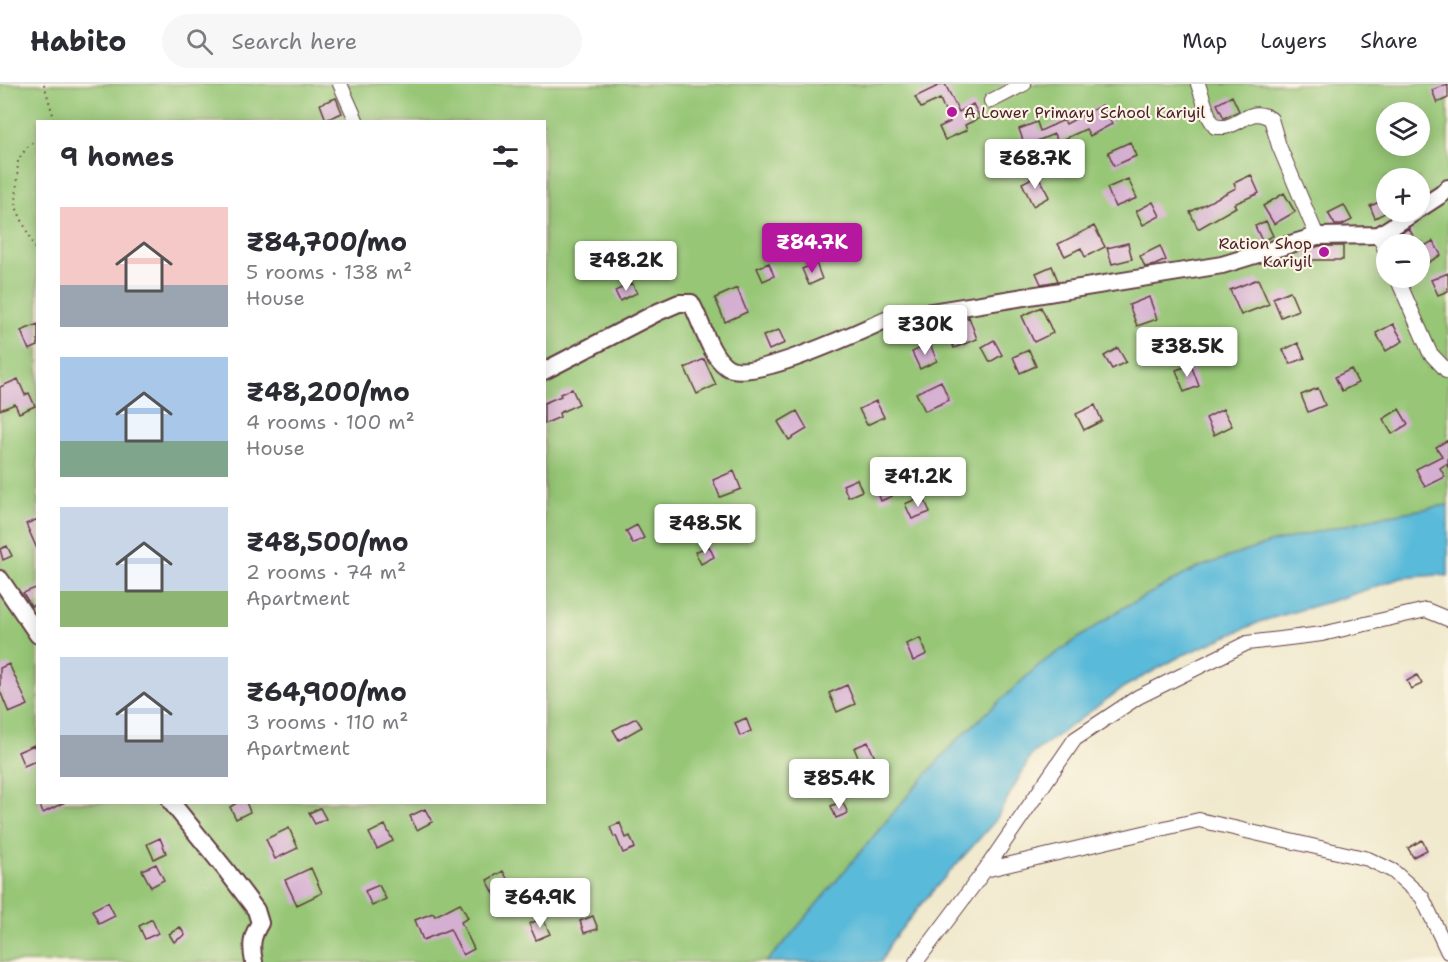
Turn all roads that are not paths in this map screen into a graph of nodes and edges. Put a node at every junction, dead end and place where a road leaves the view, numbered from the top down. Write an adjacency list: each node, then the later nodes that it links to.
1 (340, 84): 5 (street)
2 (1024, 84): 4 (street)
3 (1198, 84): 11 (street)
4 (991, 101)
5 (356, 120)
6 (1448, 188): 7 (street)
7 (1430, 202)
8 (1399, 222): 9 (street)
9 (1381, 234)
10 (1376, 235): 11 (street)
11 (1317, 236): 13 (street)
12 (1401, 288): 14 (street)
13 (546, 370)
14 (1448, 372)
15 (0, 579): 17 (street)
16 (1448, 619): 19 (street)
17 (36, 632)
18 (173, 804): 21 (street)
19 (985, 870): 20 (street); 22 (street)
20 (1448, 952)
21 (254, 962)
22 (916, 962)

